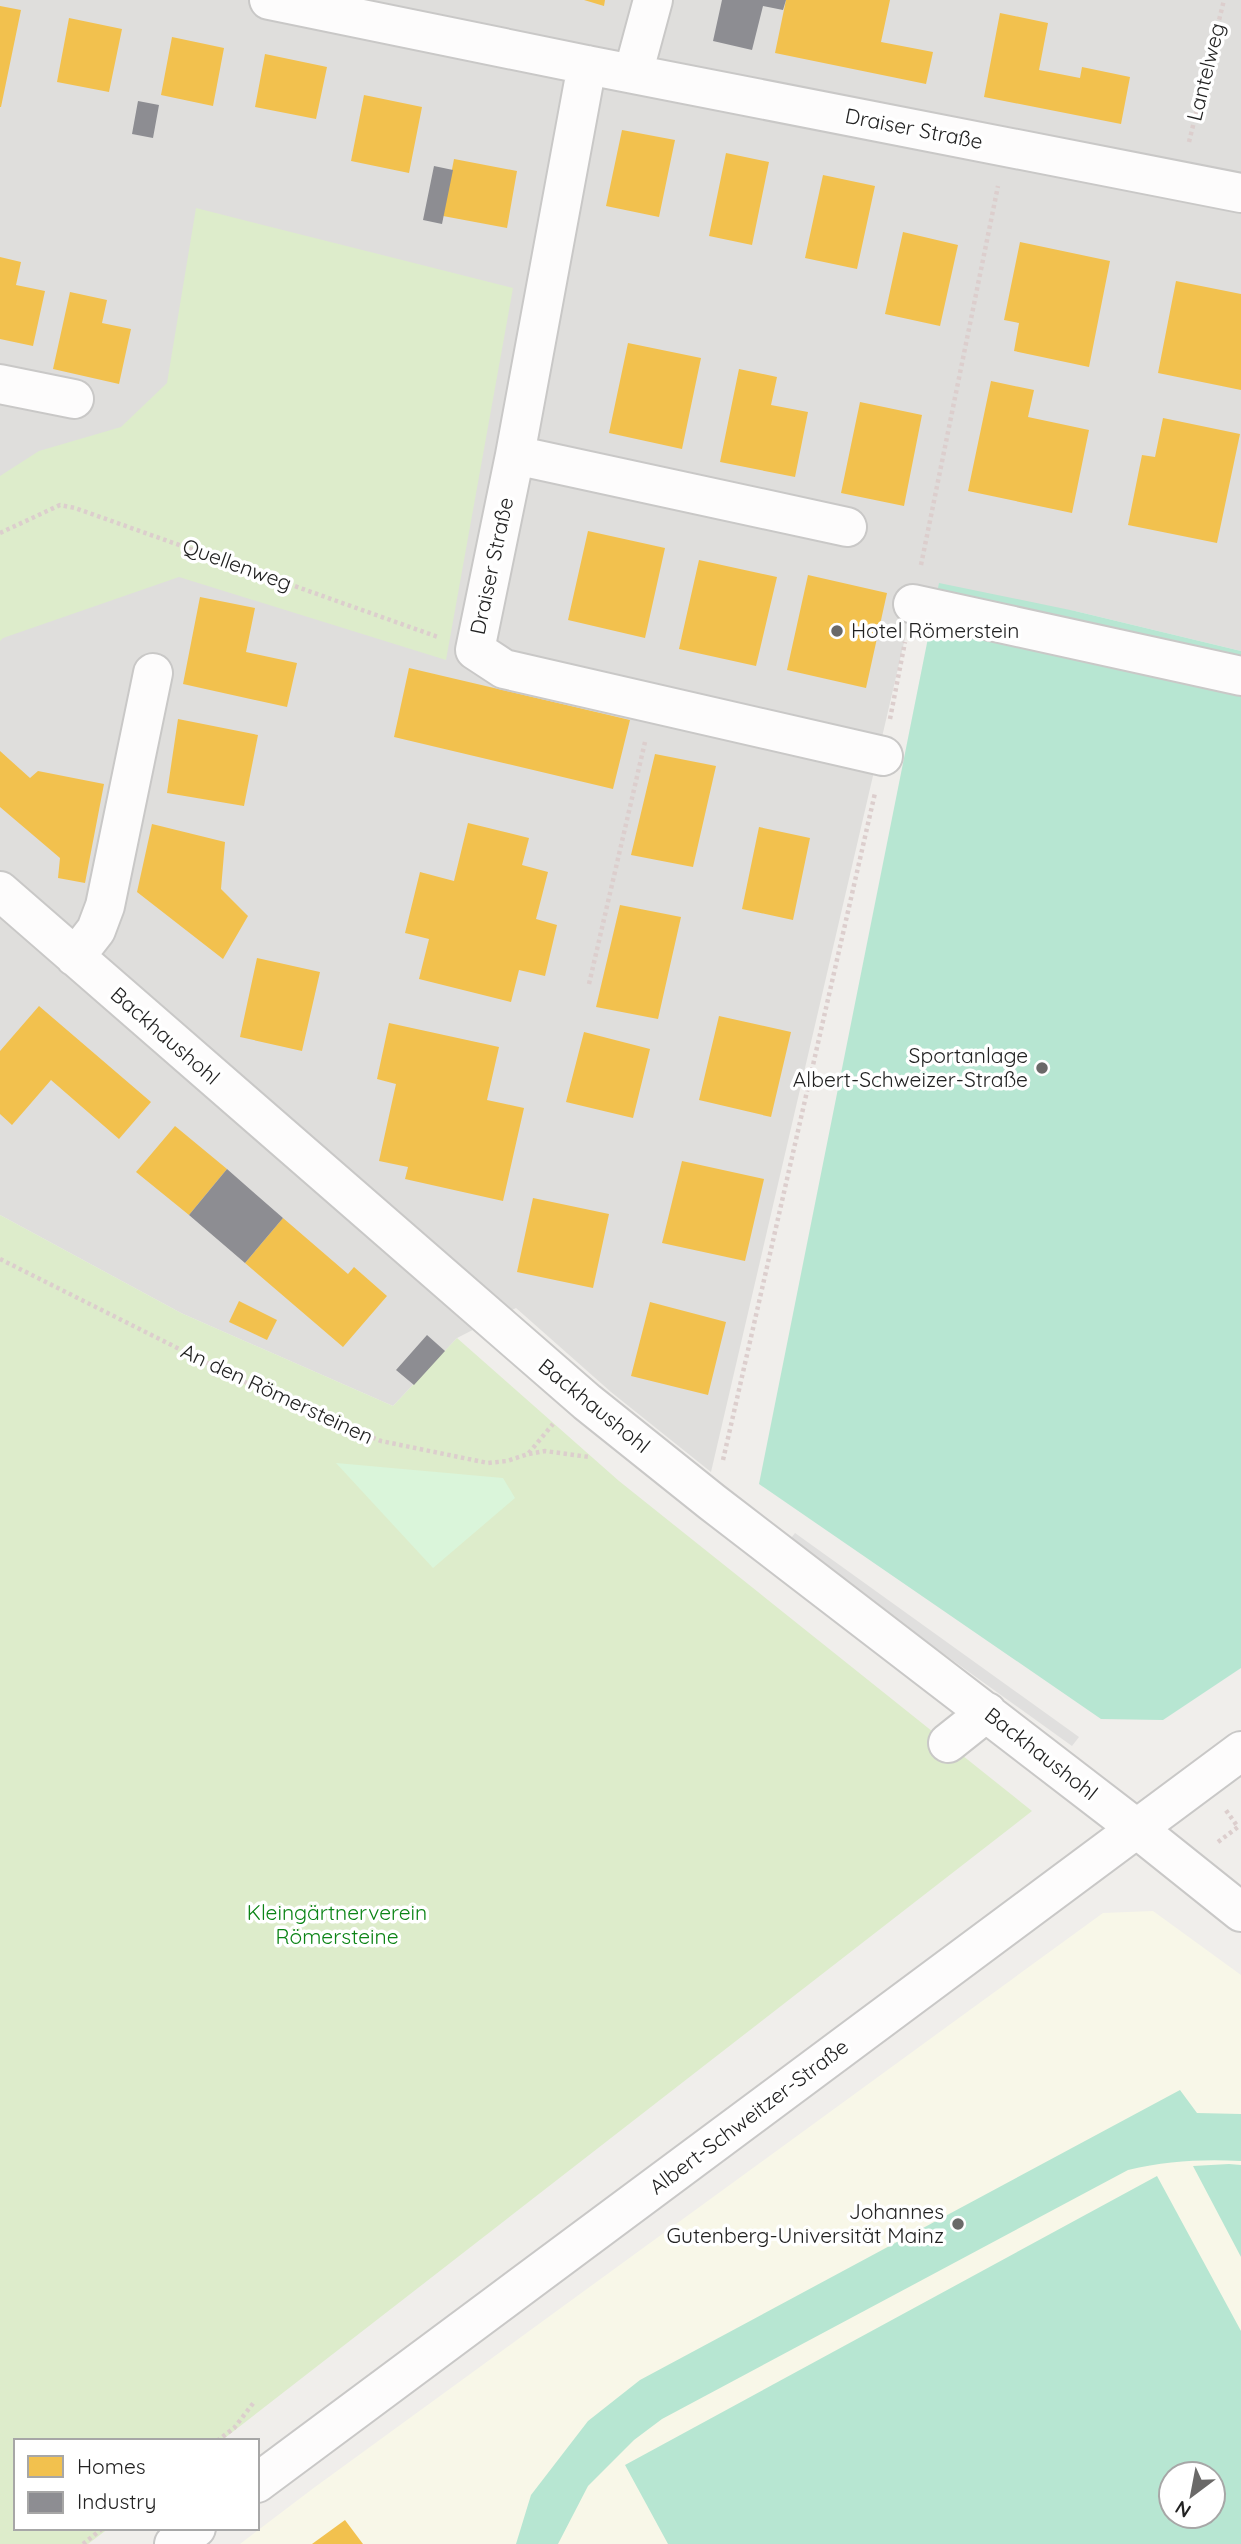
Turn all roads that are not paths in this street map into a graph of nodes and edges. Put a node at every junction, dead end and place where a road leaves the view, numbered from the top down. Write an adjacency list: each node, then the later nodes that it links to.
1 (269, 0): 3 (street, Draiser Straße)
2 (653, 0): 4 (street)
3 (587, 65): 4 (street, Draiser Straße); 8 (street, Draiser Straße)
4 (634, 74): 5 (street, Draiser Straße)
5 (1241, 193)
6 (0, 384): 7 (street)
7 (74, 399)
8 (515, 455): 9 (street); 13 (street, Draiser Straße)
9 (847, 527)
10 (913, 604): 12 (street)
11 (153, 673): 15 (street)
12 (1241, 676)
13 (883, 756)
14 (0, 891): 15 (street, Backhaushohl)
15 (75, 957): 16 (street, Backhaushohl)
16 (987, 1712): 17 (street); 19 (street, Backhaushohl)
17 (948, 1743)
18 (1241, 1751): 19 (street, Albert-Schweitzer-Straße)
19 (1136, 1828): 20 (street, Backhaushohl); 21 (street, Albert-Schweitzer-Straße)
20 (1241, 1912)
21 (259, 2482)
22 (193, 2530): 23 (street)
23 (174, 2544)

